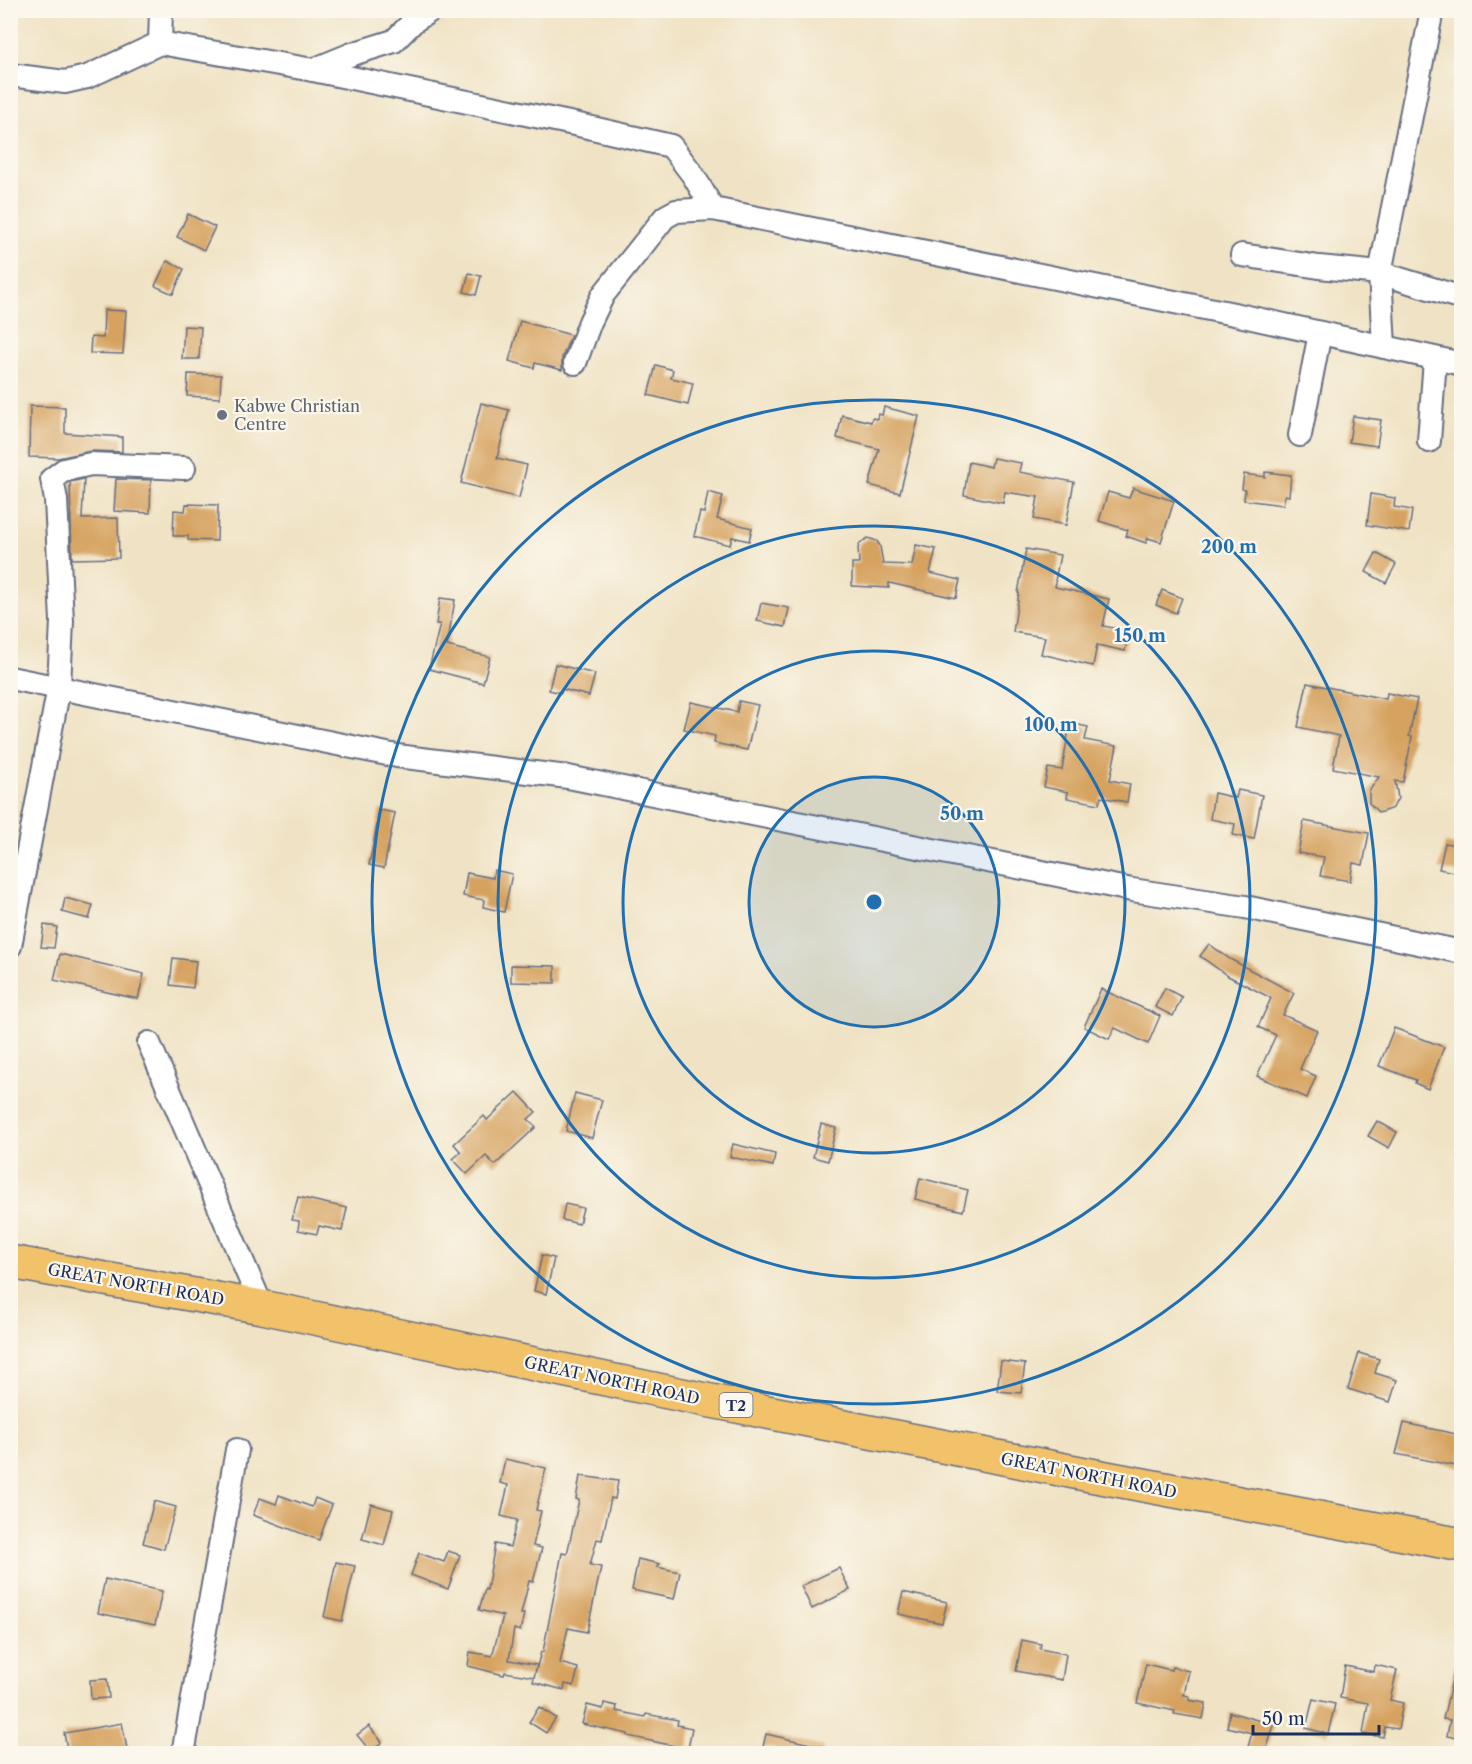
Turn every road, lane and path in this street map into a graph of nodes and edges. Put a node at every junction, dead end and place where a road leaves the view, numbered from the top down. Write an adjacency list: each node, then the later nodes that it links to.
1 (161, 10): 4 (street)
2 (431, 10): 5 (street)
3 (1432, 10): 9 (street)
4 (160, 43): 5 (street); 6 (street)
5 (313, 70): 7 (street)
6 (10, 75)
7 (713, 209): 11 (street); 14 (street)
8 (1242, 255): 9 (street)
9 (1380, 273): 10 (street); 12 (street)
10 (1461, 298)
11 (1320, 333): 12 (street); 16 (street)
12 (1384, 347): 13 (street)
13 (1435, 359): 15 (street); 17 (street)
14 (575, 363)
15 (1461, 364)
16 (1300, 435)
17 (1429, 441)
18 (184, 468): 20 (street)
19 (10, 678): 20 (street)
20 (59, 687): 21 (street); 22 (street)
21 (10, 946)
22 (1461, 952)
23 (149, 1043): 25 (street)
24 (10, 1262): 25 (highway, GREAT NORTH ROAD / T2)
25 (262, 1307): 27 (highway, GREAT NORTH ROAD / T2)
26 (237, 1450): 28 (street)
27 (1461, 1545)
28 (183, 1754)

